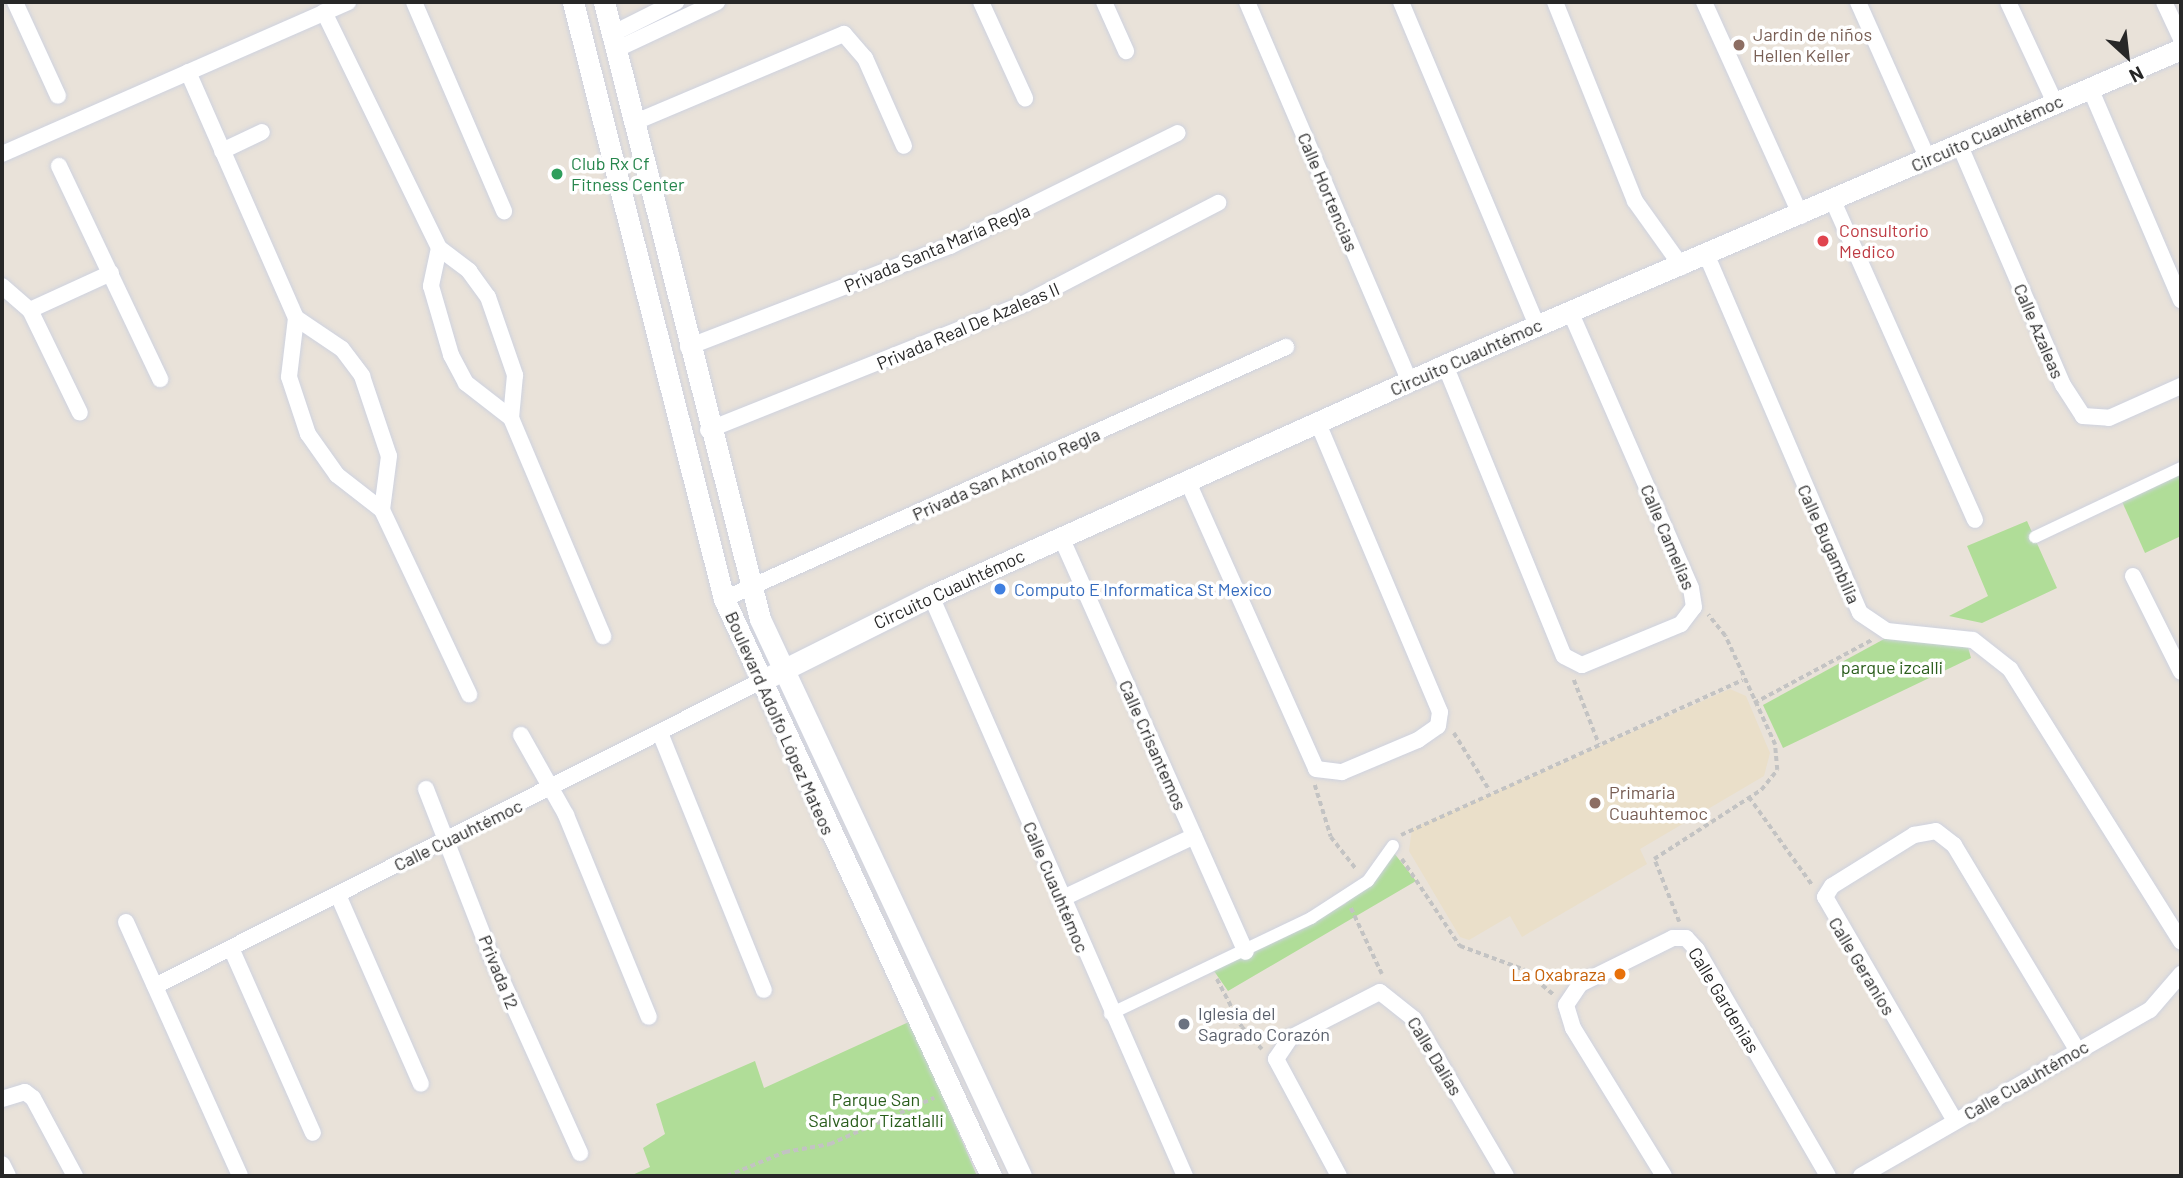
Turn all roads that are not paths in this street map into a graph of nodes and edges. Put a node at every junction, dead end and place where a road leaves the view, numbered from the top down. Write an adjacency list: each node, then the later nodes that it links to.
1 (15, 2): 24 (street)
2 (348, 2): 17 (street)
3 (414, 2): 38 (street)
4 (573, 2): 69 (street, Boulevard Adolfo López Mateos)
5 (604, 2): 19 (street, Boulevard Adolfo López Mateos)
6 (676, 2): 19 (street)
7 (717, 2): 19 (street)
8 (981, 2): 25 (street)
9 (1104, 2): 21 (street)
10 (1247, 2): 54 (street, Calle Hortencias)
11 (1401, 2): 49 (street)
12 (1555, 2): 42 (street)
13 (1704, 2): 39 (street)
14 (1858, 2): 34 (street)
15 (2008, 2): 26 (street)
16 (2164, 2): 18 (street)
17 (324, 12): 22 (street); 40 (street)
18 (2181, 38)
19 (613, 42): 27 (street, Boulevard Adolfo López Mateos)
20 (2181, 49): 23 (street, Circuito Cuauhtémoc)
21 (1126, 51)
22 (188, 72): 32 (street); 33 (street)
23 (2090, 88): 26 (street, Circuito Cuauhtémoc); 45 (street)
24 (58, 96)
25 (1025, 99)
26 (2055, 103): 31 (street, Circuito Cuauhtémoc)
27 (633, 123): 30 (street); 50 (street, Boulevard Adolfo López Mateos)
28 (262, 132): 32 (street)
29 (1178, 133): 50 (street, Privada Santa María Regla)
30 (904, 146)
31 (1960, 146): 34 (street, Circuito Cuauhtémoc); 55 (street, Calle Azaleas)
32 (222, 150): 48 (street)
33 (2, 154)
34 (1928, 159): 36 (street, Circuito Cuauhtémoc)
35 (59, 166): 43 (street)
36 (1833, 201): 39 (street, Circuito Cuauhtémoc); 63 (street)
37 (1218, 203): 59 (street, Privada Real De Azaleas II)
38 (504, 211)
39 (1801, 216): 41 (street, Circuito Cuauhtémoc)
40 (439, 248): 57 (street); 57 (street)
41 (1707, 256): 42 (street, Circuito Cuauhtémoc); 85 (street, Calle Bugambilia)
42 (1682, 267): 47 (street, Circuito Cuauhtémoc)
43 (111, 273): 46 (street); 53 (street)
44 (2, 286): 46 (street)
45 (2181, 300)
46 (30, 310): 56 (street)
47 (1570, 311): 49 (street, Circuito Cuauhtémoc); 52 (street, Calle Camelias)
48 (296, 317): 62 (street); 62 (street)
49 (1538, 325): 52 (street, Circuito Cuauhtémoc)
50 (688, 347): 59 (street, Boulevard Adolfo López Mateos)
51 (1286, 347): 67 (street, Privada San Antonio Regla)
52 (1445, 365): 54 (street, Circuito Cuauhtémoc)
53 (160, 379)
54 (1410, 382): 58 (street, Circuito Cuauhtémoc)
55 (2181, 386)
56 (80, 413)
57 (511, 418): 70 (street)
58 (1318, 423): 61 (street, Circuito Cuauhtémoc); 61 (street)
59 (708, 430): 67 (street, Boulevard Adolfo López Mateos)
60 (2181, 468): 65 (street)
61 (1187, 480): 64 (street, Circuito Cuauhtémoc)
62 (382, 510): 74 (street)
63 (1975, 520)
64 (1061, 537): 68 (street, Circuito Cuauhtémoc); 79 (street, Calle Crisantemos)
65 (2035, 537)
66 (2133, 576): 72 (street)
67 (751, 588): 69 (street, Privada San Antonio Regla); 71 (street, Boulevard Adolfo López Mateos)
68 (931, 596): 71 (street, Circuito Cuauhtémoc); 83 (street, Calle Cuauhtémoc)
69 (724, 599): 73 (street, Boulevard Adolfo López Mateos)
70 (603, 636)
71 (780, 670): 73 (street, Circuito Cuauhtémoc); 97 (street, Boulevard Adolfo López Mateos)
72 (2181, 672)
73 (758, 682): 75 (street, Calle Cuauhtémoc); 99 (street, Boulevard Adolfo López Mateos)
74 (469, 694)
75 (660, 733): 77 (street, Calle Cuauhtémoc); 90 (street)
76 (521, 735): 77 (street)
77 (551, 788): 80 (street, Calle Cuauhtémoc); 92 (street)
78 (426, 789): 80 (street, Privada 12)
79 (1194, 836): 83 (street); 87 (street, Calle Crisantemos)
80 (448, 840): 82 (street, Calle Cuauhtémoc); 100 (street, Privada 12)
81 (1394, 846): 87 (street)
82 (338, 895): 86 (street, Calle Cuauhtémoc); 94 (street)
83 (1061, 899): 91 (street, Calle Cuauhtémoc)
84 (126, 922): 89 (street)
85 (2181, 942)
86 (231, 948): 89 (street, Calle Cuauhtémoc); 98 (street)
87 (1247, 952): 91 (street)
88 (2181, 974): 93 (street, Calle Cuauhtémoc)
89 (155, 986): 104 (street)
90 (764, 990)
91 (1110, 1014): 107 (street, Calle Cuauhtémoc)
92 (649, 1017)
93 (2077, 1050): 96 (street, Calle Cuauhtémoc); 96 (street, Calle Geranios)
94 (421, 1084)
95 (2, 1099): 103 (street)
96 (1955, 1121): 112 (street, Calle Cuauhtémoc)
97 (1000, 1132): 99 (street); 106 (street, Boulevard Adolfo López Mateos)
98 (313, 1133)
99 (975, 1142): 105 (street, Boulevard Adolfo López Mateos)
100 (580, 1153)
101 (2, 1164): 102 (street)
102 (8, 1176)
103 (75, 1176)
104 (240, 1176)
105 (991, 1176)
106 (1021, 1176)
107 (1185, 1176)
108 (1339, 1176): 109 (street, Calle Dalias)
109 (1506, 1176)
110 (1664, 1176): 111 (street, Calle Gardenias)
111 (1828, 1176)
112 (1861, 1176)

